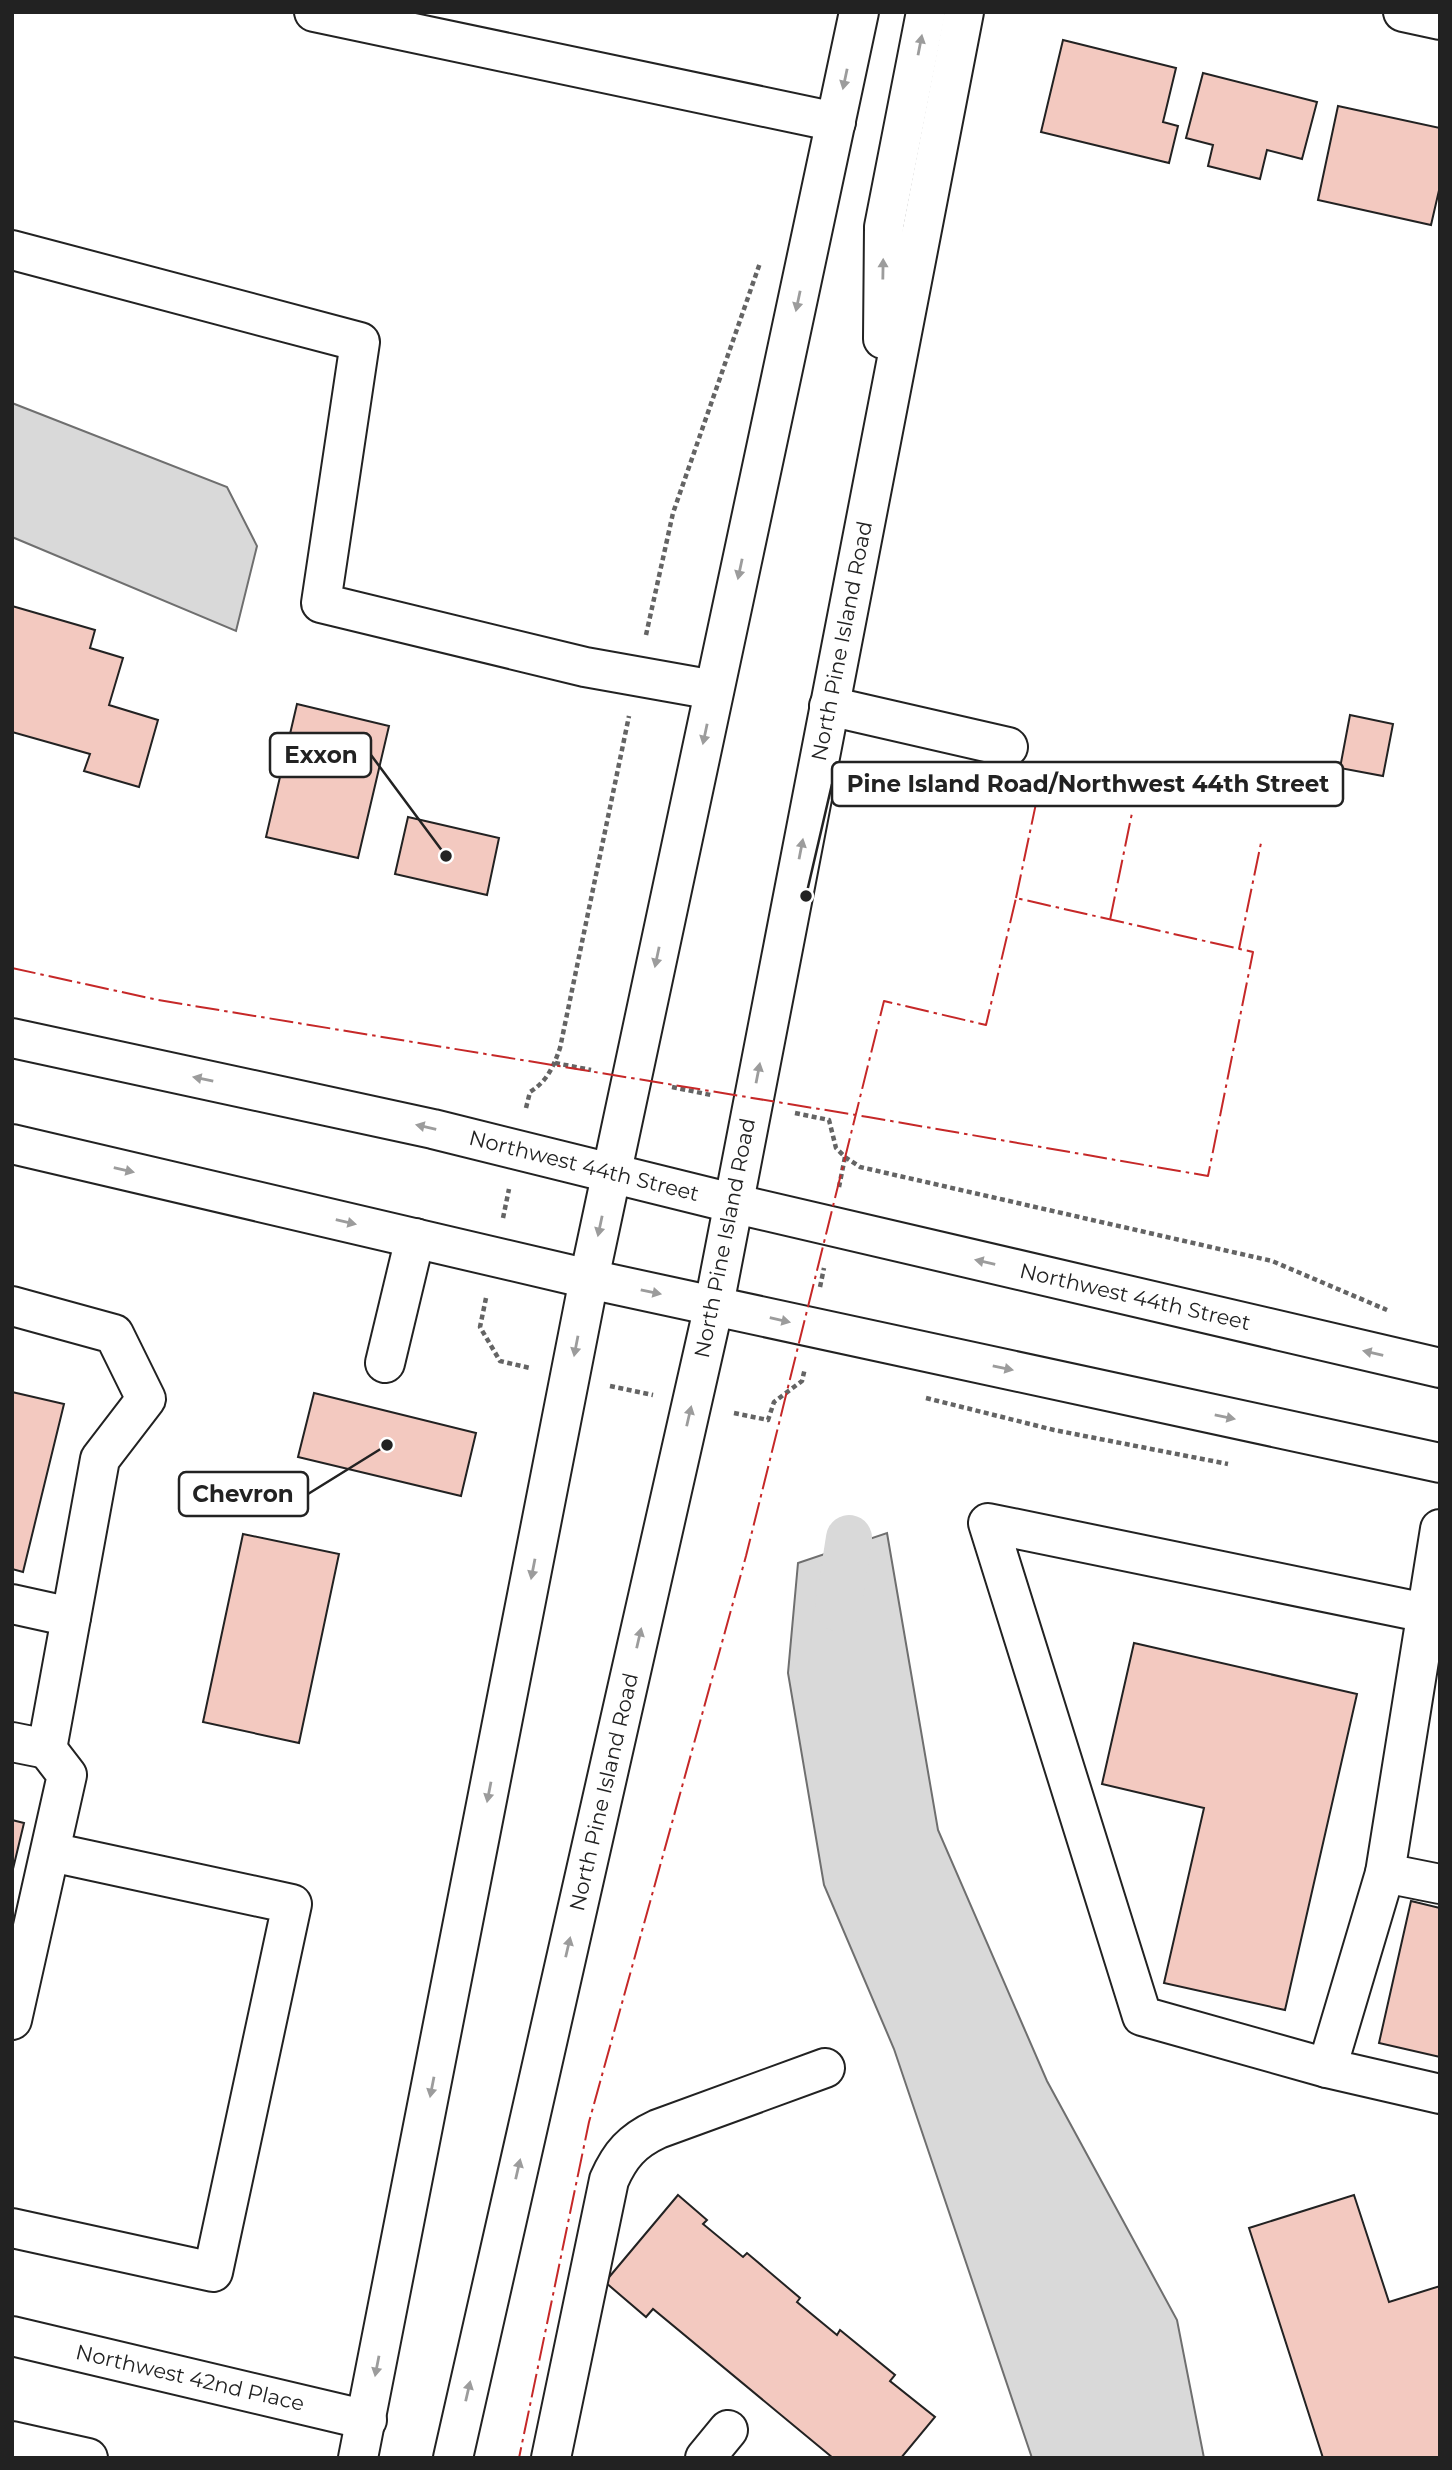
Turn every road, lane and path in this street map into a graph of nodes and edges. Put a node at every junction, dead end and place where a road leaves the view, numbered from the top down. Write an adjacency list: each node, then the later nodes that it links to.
1 (314, 12): 7 (main road)
2 (859, 12): 7 (main road, one-way to 7)
3 (926, 12): 10 (main road, one-way to 3)
4 (964, 12): 10 (main road, North Pine Island Road)
5 (1403, 12): 6 (main road)
6 (1440, 20)
7 (836, 122): 12 (main road, one-way to 12)
8 (12, 250): 11 (main road)
9 (764, 251): 11 (path)
10 (881, 436): 13 (main road, North Pine Island Road)
11 (638, 677): 12 (main road); 16 (path)
12 (714, 690): 17 (main road, one-way to 17)
13 (829, 706): 14 (main road); 18 (main road, North Pine Island Road, one-way to 13)
14 (1008, 747)
15 (12, 1038): 20 (main road, Northwest 44th Street, one-way to 15)
16 (555, 1063): 17 (path); 20 (path)
17 (631, 1078): 18 (path); 22 (main road)
18 (751, 1104): 21 (path); 23 (main road, North Pine Island Road)
19 (12, 1144): 25 (main road, one-way to 25)
20 (518, 1150): 22 (main road, Northwest 44th Street); 26 (path)
21 (845, 1157): 24 (path); 30 (path)
22 (611, 1173): 23 (main road, Northwest 44th Street); 27 (main road, one-way to 27)
23 (732, 1203): 24 (main road, Northwest 44th Street); 28 (main road, North Pine Island Road)
24 (832, 1226): 31 (path); 33 (main road, Northwest 44th Street, one-way to 24)
25 (415, 1238): 26 (main road); 32 (main road)
26 (495, 1257): 27 (main road); 34 (path)
27 (589, 1279): 28 (main road, one-way to 28); 34 (main road, one-way to 34)
28 (714, 1305): 31 (main road, one-way to 31); 38 (main road, North Pine Island Road)
29 (12, 1306): 44 (main road)
30 (1393, 1312)
31 (813, 1327): 36 (path); 39 (main road, one-way to 39)
32 (385, 1363)
33 (1440, 1368)
34 (570, 1377): 38 (path); 55 (main road, one-way to 55)
35 (809, 1377): 36 (path)
36 (802, 1381): 38 (path)
37 (924, 1397): 40 (path)
38 (692, 1403): 59 (main road, North Pine Island Road, one-way to 38)
39 (1440, 1463)
40 (1238, 1465)
41 (1440, 1528): 43 (main road)
42 (12, 1604): 44 (main road)
43 (1426, 1613): 47 (main road); 51 (main road)
44 (71, 1617): 45 (main road)
45 (30, 1745): 46 (main road)
46 (51, 1852): 49 (main road); 53 (main road)
47 (1385, 1873): 48 (main road); 51 (main road)
48 (1440, 1884)
49 (12, 2020)
50 (825, 2068): 60 (main road)
51 (1327, 2068): 52 (main road)
52 (1440, 2094)
53 (12, 2228)
54 (12, 2336): 55 (main road, Northwest 42nd Place)
55 (367, 2420): 58 (main road)
56 (12, 2441): 57 (main road)
57 (88, 2458)
58 (358, 2458)
59 (453, 2458)
60 (551, 2458)

